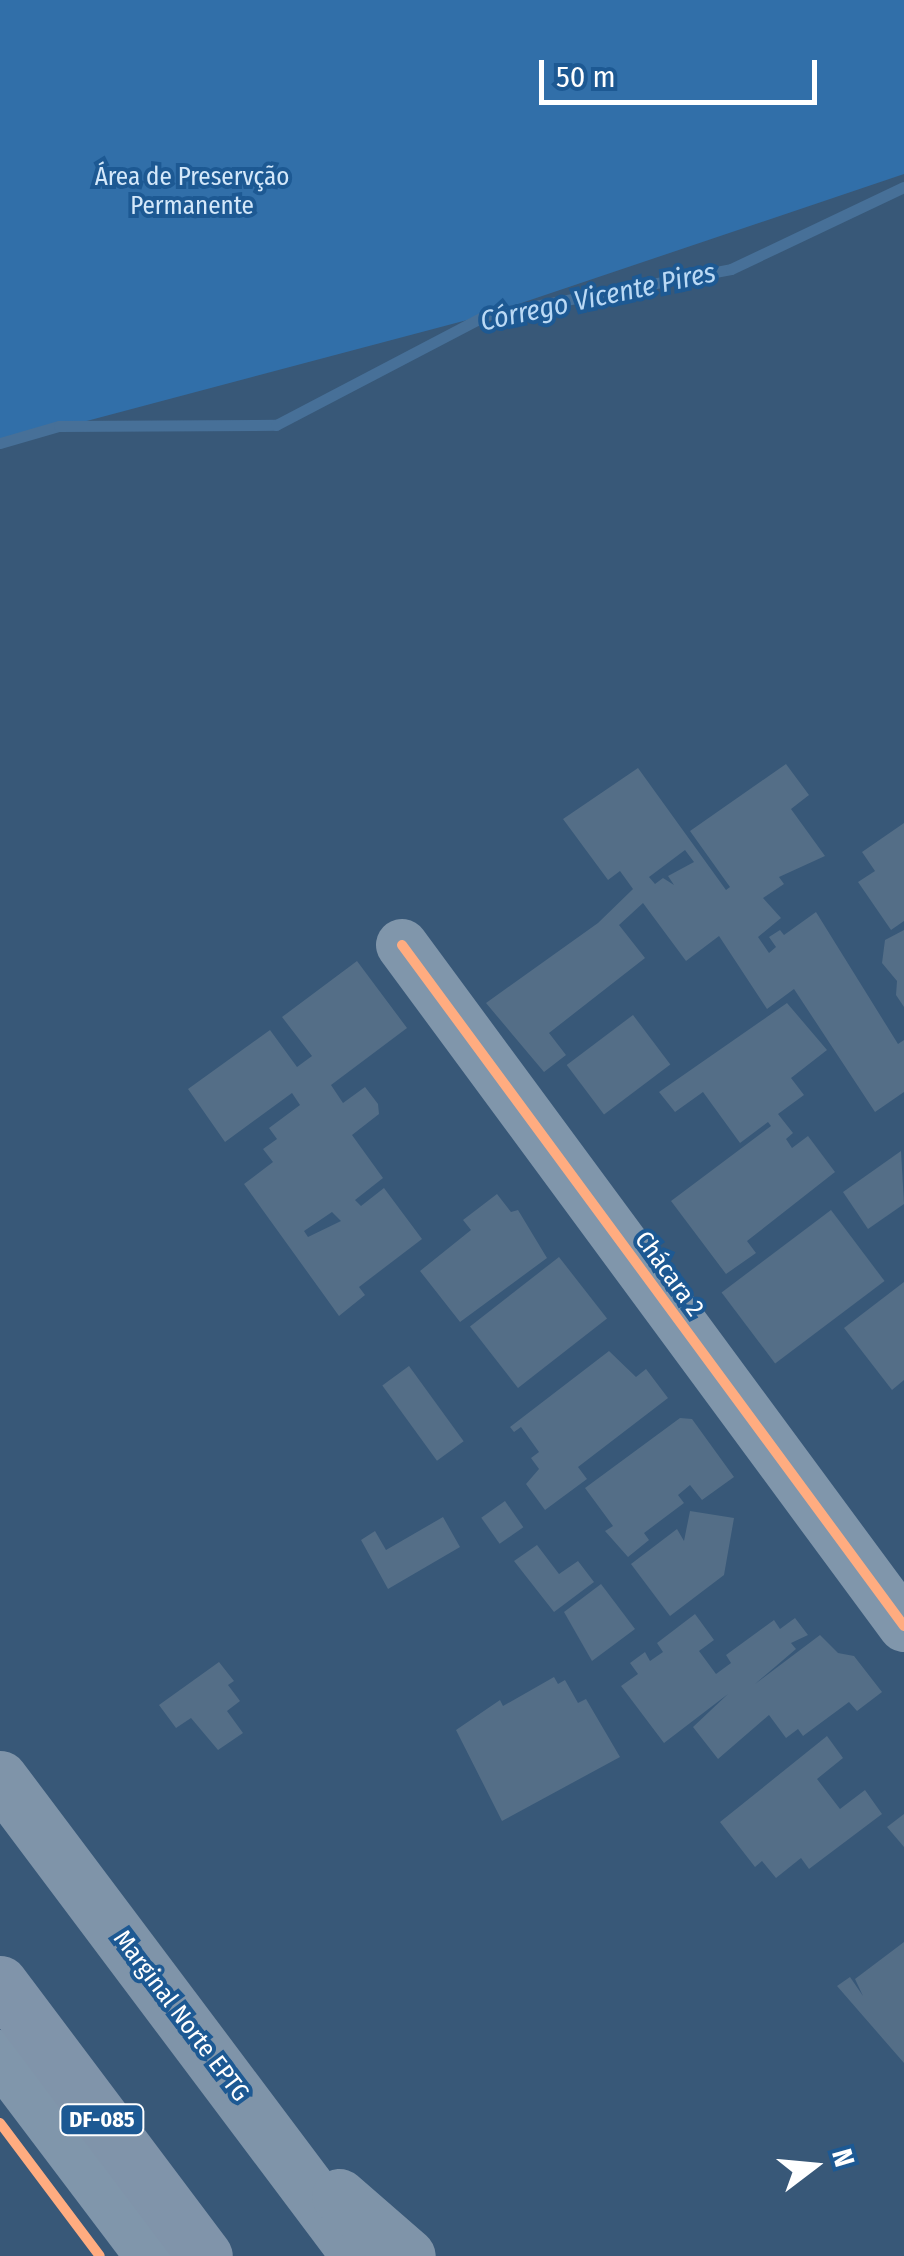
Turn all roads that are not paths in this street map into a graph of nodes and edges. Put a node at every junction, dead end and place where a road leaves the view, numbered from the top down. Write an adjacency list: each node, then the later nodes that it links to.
1 (402, 945): 2 (street, Chácara 2)
2 (904, 1626)
3 (0, 1778): 6 (main road, Marginal Norte EPTG)
4 (0, 1983): 8 (highway, DF-085)
5 (0, 2056): 7 (street)
6 (278, 2145): 9 (main road, Marginal Norte EPTG); 10 (main road)
7 (150, 2256)
8 (204, 2256)
9 (359, 2256)
10 (408, 2256)

